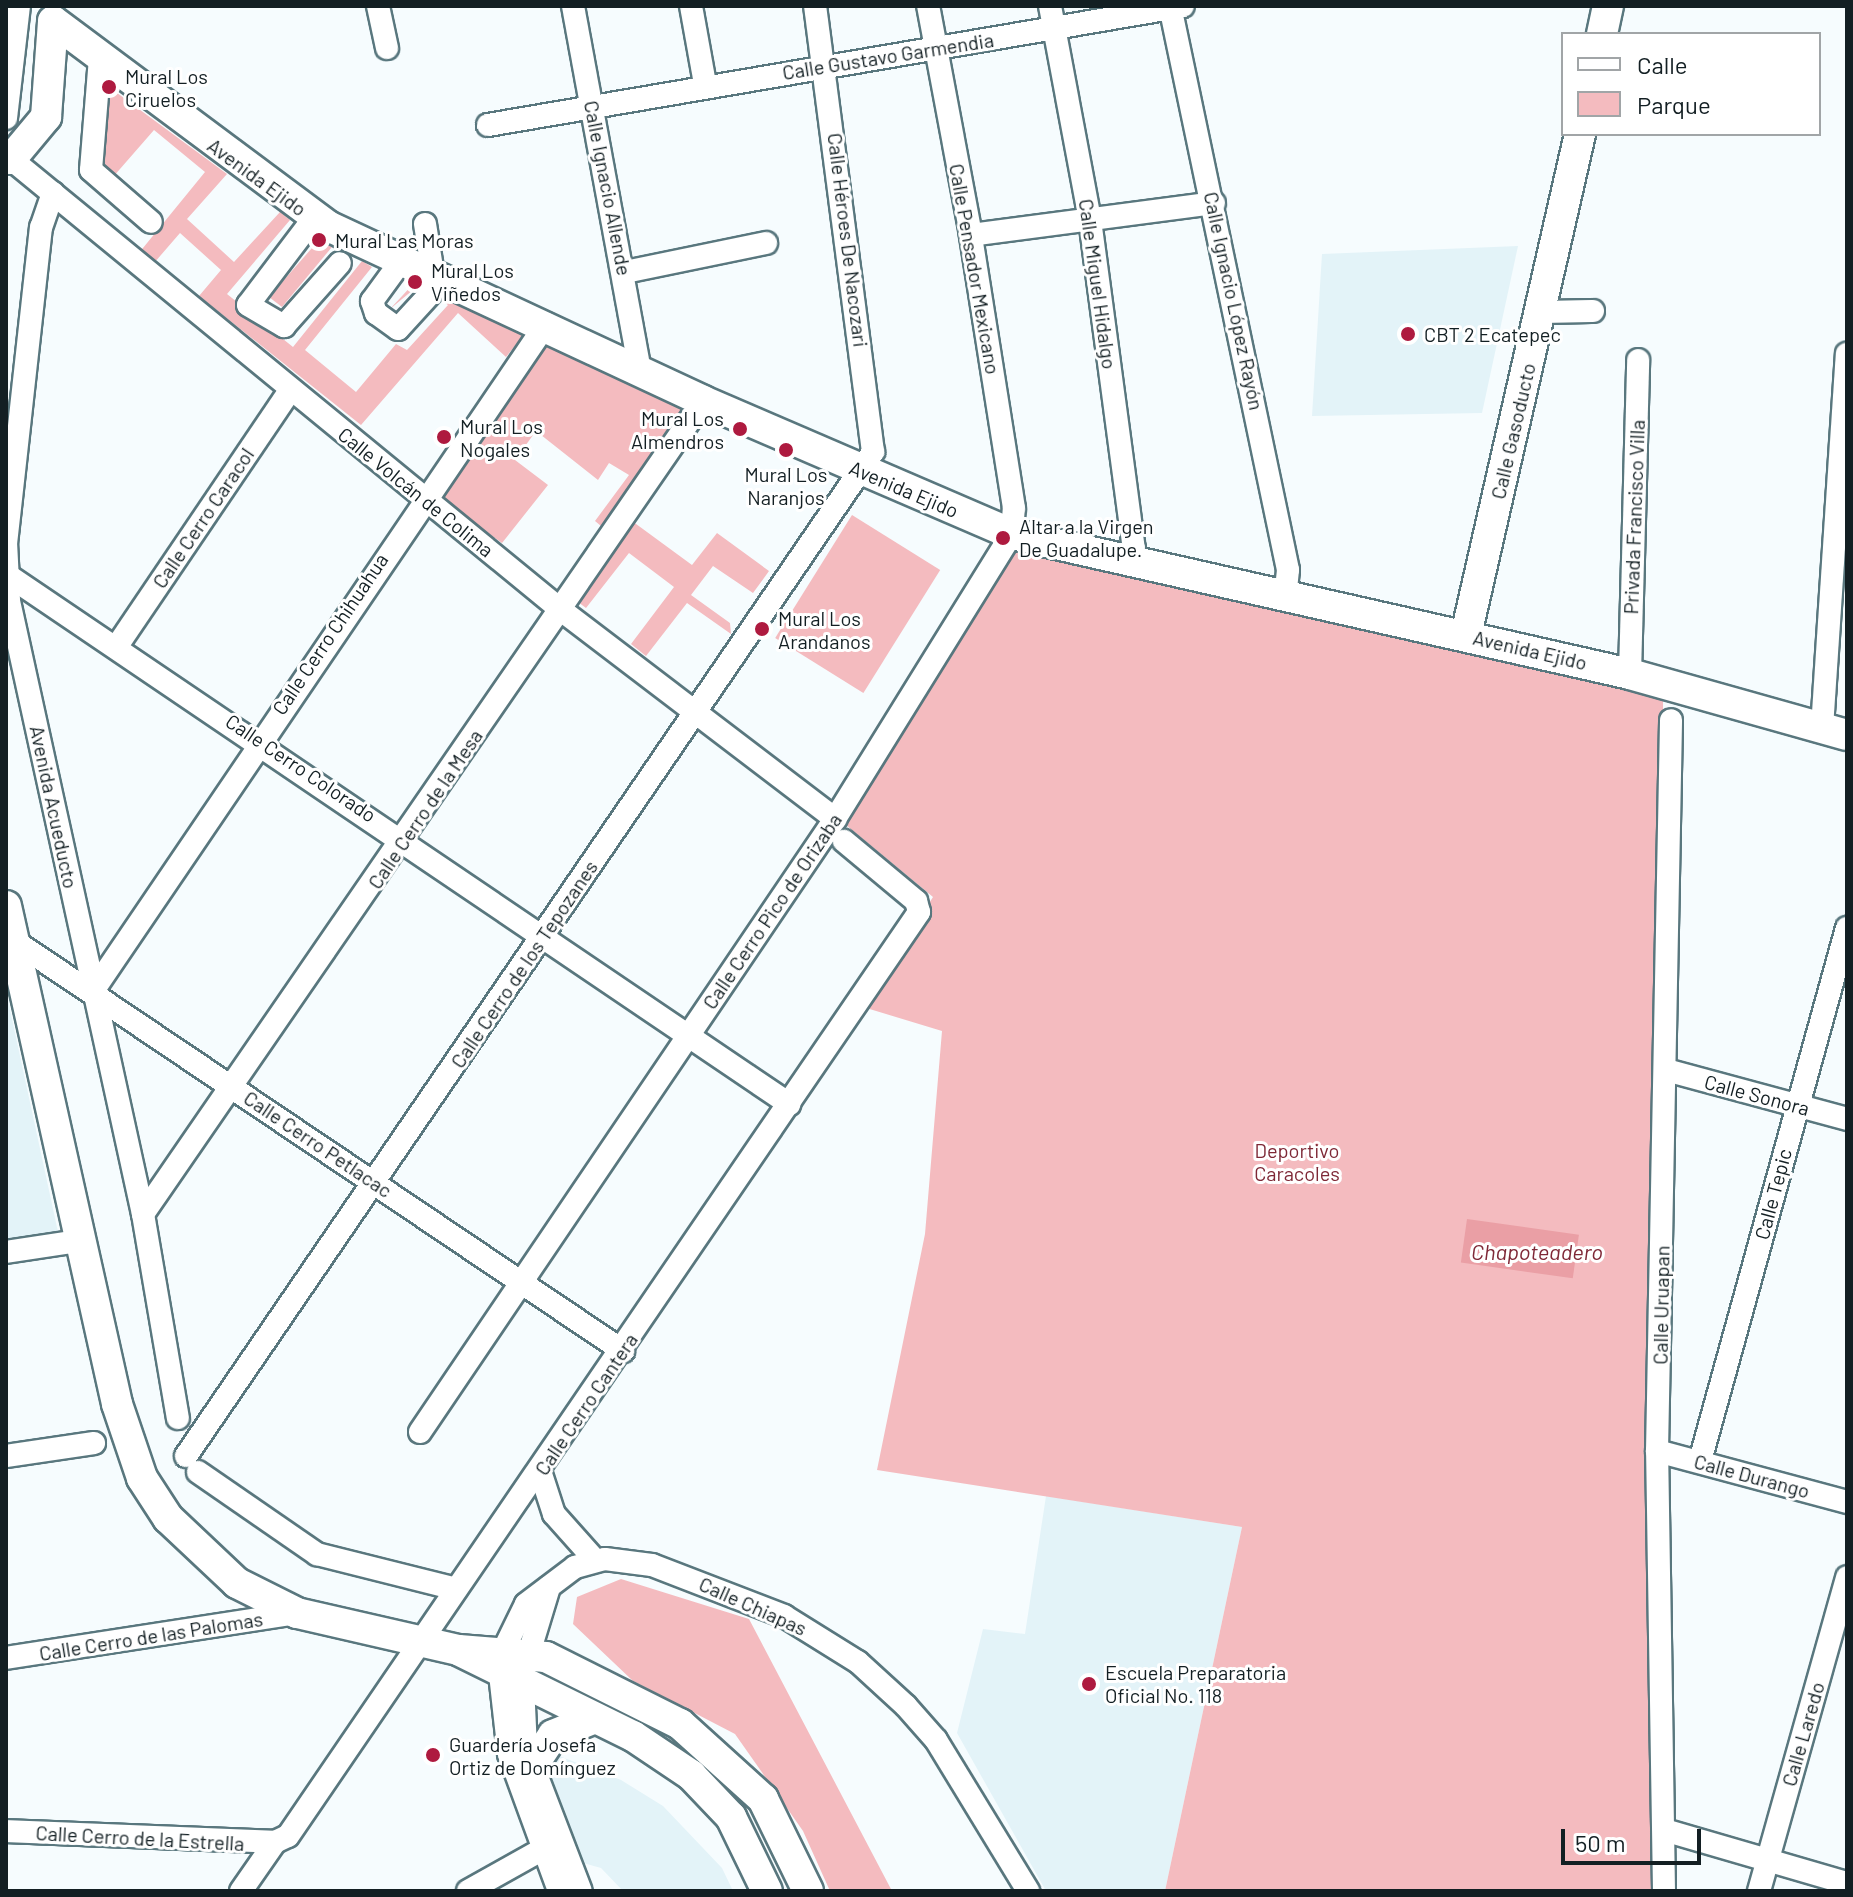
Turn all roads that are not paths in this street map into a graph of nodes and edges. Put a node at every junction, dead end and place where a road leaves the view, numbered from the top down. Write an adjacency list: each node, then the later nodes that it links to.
1 (19, 6): 17 (street)
2 (378, 6): 11 (street)
3 (573, 6): 16 (street, Calle Ignacio Allende)
4 (691, 6): 15 (street)
5 (815, 6): 14 (street, Calle Héroes De Nacozari)
6 (928, 6): 12 (street, Calle Pensador Mexicano)
7 (1608, 6): 10 (main road)
8 (1175, 7): 9 (street, Calle Gustavo Garmendia); 22 (street, Calle Ignacio López Rayón)
9 (1051, 16): 12 (street, Calle Gustavo Garmendia); 24 (street, Calle Miguel Hidalgo)
10 (1602, 32)
11 (387, 48)
12 (935, 49): 14 (street, Calle Gustavo Garmendia); 27 (street, Calle Pensador Mexicano)
13 (100, 58): 20 (main road, Avenida Ejido); 23 (main road, Avenida Ejido); 25 (street)
14 (826, 68): 15 (street, Calle Gustavo Garmendia); 41 (street, Calle Héroes De Nacozari)
15 (705, 84): 16 (street, Calle Gustavo Garmendia)
16 (592, 104): 18 (street, Calle Gustavo Garmendia); 31 (street, Calle Ignacio Allende)
17 (6, 118)
18 (488, 125)
19 (1580, 136): 34 (main road, Calle Gasoducto)
20 (9, 157): 21 (street, Calle Volcán de Colima)
21 (53, 193): 39 (street, Calle Volcán de Colima); 45 (street, Avenida Acueducto)
22 (1214, 203): 24 (street); 46 (street, Calle Ignacio López Rayón)
23 (314, 218): 29 (main road, Avenida Ejido); 30 (street)
24 (1090, 220): 27 (street); 44 (street, Calle Miguel Hidalgo)
25 (151, 222)
26 (425, 224): 32 (street)
27 (971, 235): 43 (street, Calle Pensador Mexicano)
28 (766, 243): 31 (street)
29 (402, 260): 32 (main road, Avenida Ejido); 32 (street)
30 (340, 263)
31 (625, 272): 38 (street, Calle Ignacio Allende)
32 (432, 284): 35 (main road, Avenida Ejido)
33 (1593, 311): 34 (street)
34 (1541, 312): 48 (main road, Calle Gasoducto)
35 (546, 324): 38 (main road, Avenida Ejido); 42 (street, Calle Cerro Chihuahua)
36 (1847, 354): 53 (street)
37 (1638, 360): 50 (street, Privada Francisco Villa)
38 (640, 370): 40 (main road, Avenida Ejido)
39 (290, 390): 42 (street, Calle Volcán de Colima); 49 (street, Calle Cerro Caracol)
40 (703, 401): 41 (main road, Avenida Ejido); 47 (street, Calle Cerro de la Mesa)
41 (861, 472): 43 (main road, Avenida Ejido); 51 (street, Calle Cerro de los Tepozanes)
42 (423, 498): 47 (street, Calle Volcán de Colima); 54 (street, Calle Cerro Chihuahua)
43 (1012, 534): 44 (main road, Avenida Ejido); 55 (street, Calle Cerro Pico de Orizaba)
44 (1130, 564): 46 (main road, Avenida Ejido)
45 (6, 574): 49 (street, Calle Cerro Colorado); 62 (street, Avenida Acueducto)
46 (1285, 598): 48 (main road, Avenida Ejido)
47 (561, 610): 51 (street, Calle Volcán de Colima); 56 (street, Calle Cerro de la Mesa)
48 (1466, 635): 50 (main road, Avenida Ejido)
49 (117, 646): 54 (street, Calle Cerro Colorado)
50 (1630, 674): 53 (main road, Avenida Ejido)
51 (692, 715): 55 (street, Calle Volcán de Colima); 60 (street, Calle Cerro de los Tepozanes)
52 (1671, 720): 64 (street, Calle Uruapan)
53 (1834, 731)
54 (258, 739): 56 (street, Calle Cerro Colorado); 62 (street, Calle Cerro Chihuahua)
55 (835, 819): 63 (street, Calle Cerro Pico de Orizaba)
56 (405, 838): 60 (street, Calle Cerro Colorado); 65 (street, Calle Cerro de la Mesa)
57 (844, 841): 66 (street, Calle Cerro Cantera)
58 (6, 906): 61 (main road)
59 (1847, 928): 67 (street, Calle Tepic)
60 (542, 935): 63 (street, Calle Cerro Colorado); 69 (street, Calle Cerro de los Tepozanes)
61 (9, 937): 62 (street, Calle Cerro Petlacac); 71 (main road)
62 (95, 988): 65 (street, Calle Cerro Petlacac); 70 (street, Avenida Acueducto)
63 (686, 1035): 66 (street, Calle Cerro Colorado); 73 (street, Calle Cerro Pico de Orizaba)
64 (1666, 1070): 67 (street, Calle Sonora); 78 (street, Calle Uruapan)
65 (235, 1089): 69 (street, Calle Cerro Petlacac); 70 (street, Calle Cerro de la Mesa)
66 (789, 1104): 74 (street, Calle Cerro Cantera)
67 (1797, 1106): 68 (street, Calle Sonora); 80 (street, Calle Tepic)
68 (1847, 1119)
69 (377, 1183): 73 (street, Calle Cerro Petlacac); 85 (street, Calle Cerro de los Tepozanes)
70 (143, 1214): 75 (street, Avenida Acueducto)
71 (78, 1241): 72 (street); 86 (main road)
72 (6, 1252)
73 (521, 1281): 74 (street, Calle Cerro Petlacac); 76 (street, Calle Cerro Pico de Orizaba)
74 (623, 1351): 81 (street, Calle Cerro Cantera)
75 (178, 1418)
76 (420, 1432)
77 (94, 1443): 79 (street)
78 (1657, 1451): 80 (street, Calle Durango); 92 (street, Calle Uruapan)
79 (6, 1456)
80 (1700, 1461): 82 (street, Calle Durango)
81 (540, 1471): 83 (street); 85 (street, Calle Cerro Cantera)
82 (1847, 1502)
83 (595, 1560): 89 (street); 104 (street, Calle Chiapas)
84 (1847, 1577): 96 (street, Calle Laredo)
85 (456, 1589): 87 (street, Calle Cerro Cantera)
86 (297, 1613): 87 (main road); 88 (street, Calle Cerro de las Palomas)
87 (418, 1640): 89 (main road); 94 (street, Calle Cerro Cantera)
88 (6, 1658)
89 (514, 1666): 90 (main road); 91 (street); 95 (street); 103 (main road)
90 (595, 1718): 91 (main road); 102 (main road)
91 (533, 1765): 101 (street)
92 (1664, 1830): 96 (street); 105 (street, Calle Uruapan)
93 (6, 1831): 94 (street, Calle Cerro de la Estrella)
94 (275, 1842): 98 (street, Calle Cerro Cantera)
95 (543, 1849): 99 (street); 100 (street)
96 (1768, 1861): 97 (street); 106 (street, Calle Laredo)
97 (1847, 1883)
98 (241, 1891)
99 (468, 1891)
100 (559, 1891)
101 (581, 1891)
102 (767, 1891)
103 (808, 1891)
104 (1028, 1891)
105 (1664, 1891)
106 (1759, 1891)

